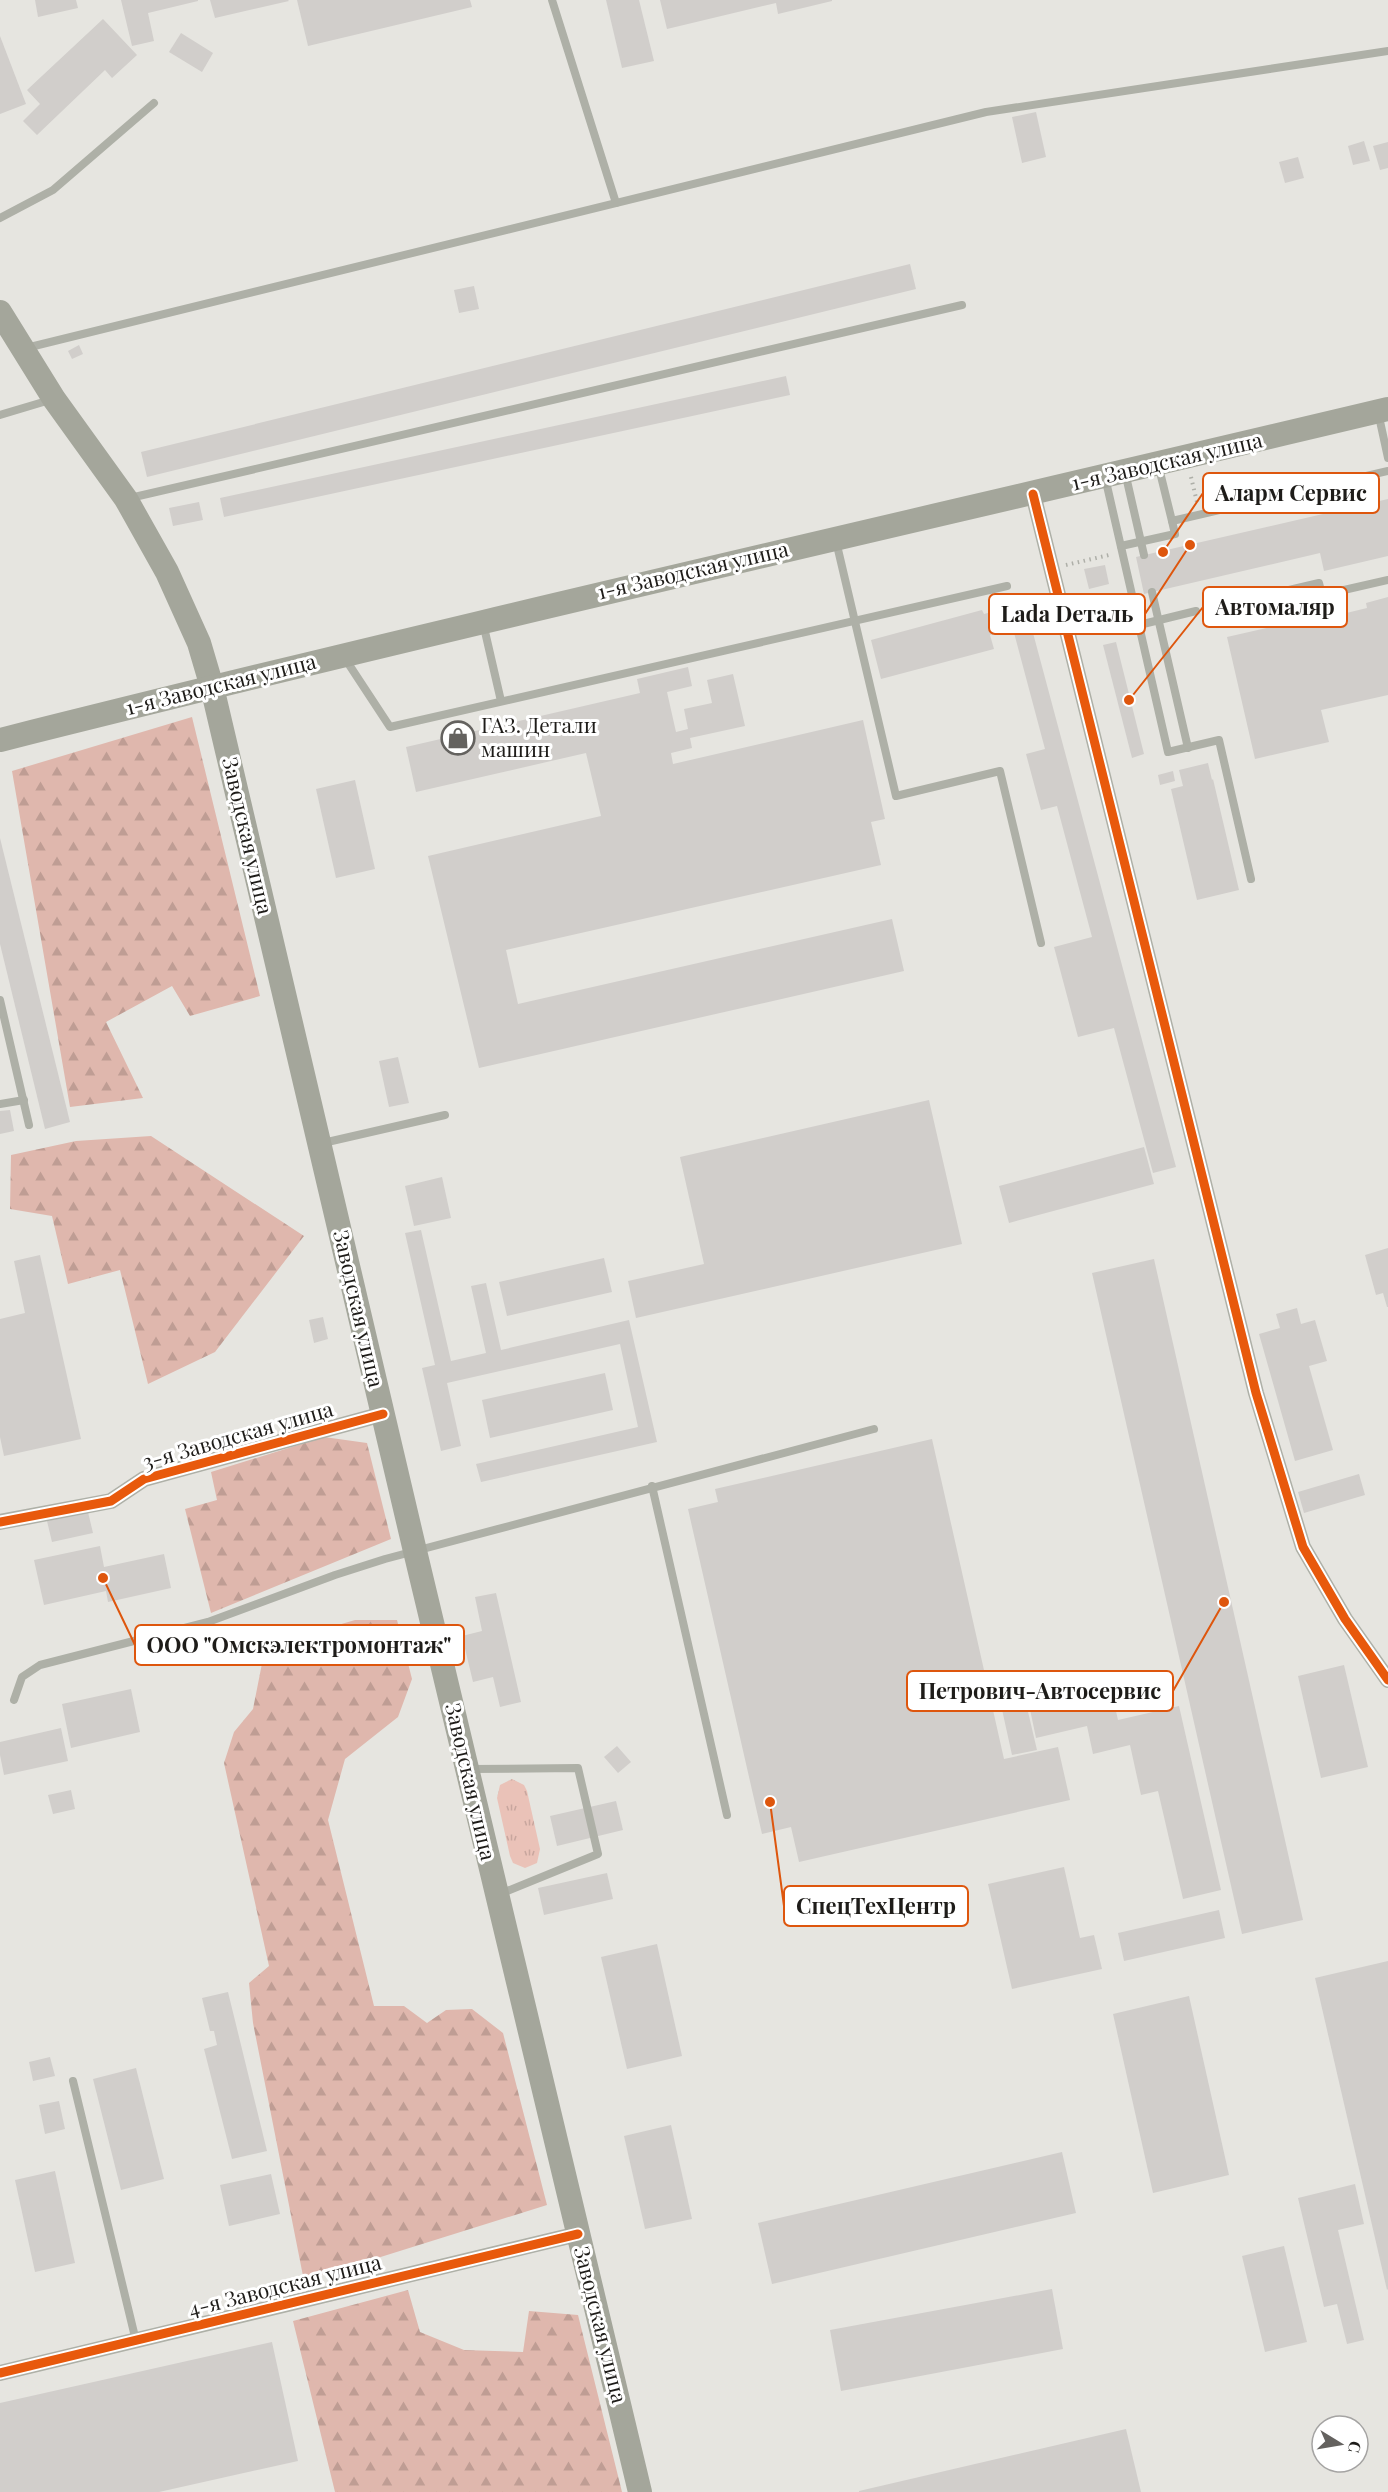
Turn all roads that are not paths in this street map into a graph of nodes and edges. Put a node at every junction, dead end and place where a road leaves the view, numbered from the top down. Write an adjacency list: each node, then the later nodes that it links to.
1 (552, 0): 4 (lane)
2 (1388, 51): 4 (lane)
3 (154, 103): 5 (lane)
4 (616, 203): 8 (lane)
5 (0, 218)
6 (962, 305): 17 (lane)
7 (0, 312): 8 (main road, Заводская улица)
8 (23, 348): 9 (main road, Заводская улица)
9 (54, 399): 11 (lane); 17 (main road, Заводская улица)
10 (1383, 410): 12 (lane); 13 (main road, 1-я Заводская улица)
11 (0, 415)
12 (1388, 458)
13 (1158, 464): 15 (main road, 1-я Заводская улица); 18 (lane)
14 (1388, 471): 18 (lane)
15 (1115, 474): 16 (main road, 1-я Заводская улица); 20 (lane); 21 (lane)
16 (1032, 494): 19 (main road, 1-я Заводская улица); 51 (street)
17 (126, 499): 33 (main road, Заводская улица)
18 (1172, 521): 20 (lane)
19 (835, 538): 29 (lane); 30 (main road, 1-я Заводская улица)
20 (1140, 542): 21 (lane); 22 (lane)
21 (1121, 546): 31 (lane)
22 (1144, 555)
23 (1388, 580): 26 (lane)
24 (1007, 586): 29 (lane)
25 (1152, 592): 28 (lane)
26 (1225, 604)
27 (1196, 611): 28 (lane)
28 (1158, 620): 31 (lane); 36 (lane)
29 (854, 621): 34 (lane); 38 (lane)
30 (483, 622): 32 (main road, 1-я Заводская улица); 34 (lane)
31 (1139, 625): 36 (lane)
32 (343, 655): 33 (main road, 1-я Заводская улица); 34 (lane)
33 (212, 687): 35 (main road, 1-я Заводская улица); 45 (main road, Заводская улица)
34 (501, 701)
35 (0, 740)
36 (1188, 748): 37 (lane)
37 (1251, 879)
38 (1041, 943)
39 (0, 1000): 40 (lane)
40 (4, 1037): 41 (lane)
41 (24, 1100): 42 (lane); 44 (lane)
42 (0, 1104)
43 (445, 1114): 45 (lane)
44 (30, 1125)
45 (319, 1144): 46 (main road, Заводская улица)
46 (383, 1414): 49 (street, 3-я Заводская улица); 50 (main road, Заводская улица)
47 (874, 1429): 48 (lane)
48 (652, 1486): 50 (lane); 54 (lane)
49 (0, 1522)
50 (415, 1551): 52 (lane); 53 (main road, Заводская улица)
51 (1388, 1680)
52 (14, 1700)
53 (467, 1769): 55 (main road, Заводская улица); 55 (lane)
54 (726, 1815)
55 (497, 1896): 57 (main road, Заводская улица)
56 (73, 2081): 58 (lane)
57 (578, 2234): 58 (street, 4-я Заводская улица); 60 (main road, Заводская улица)
58 (135, 2341): 59 (street, 4-я Заводская улица)
59 (0, 2373)
60 (640, 2492)

